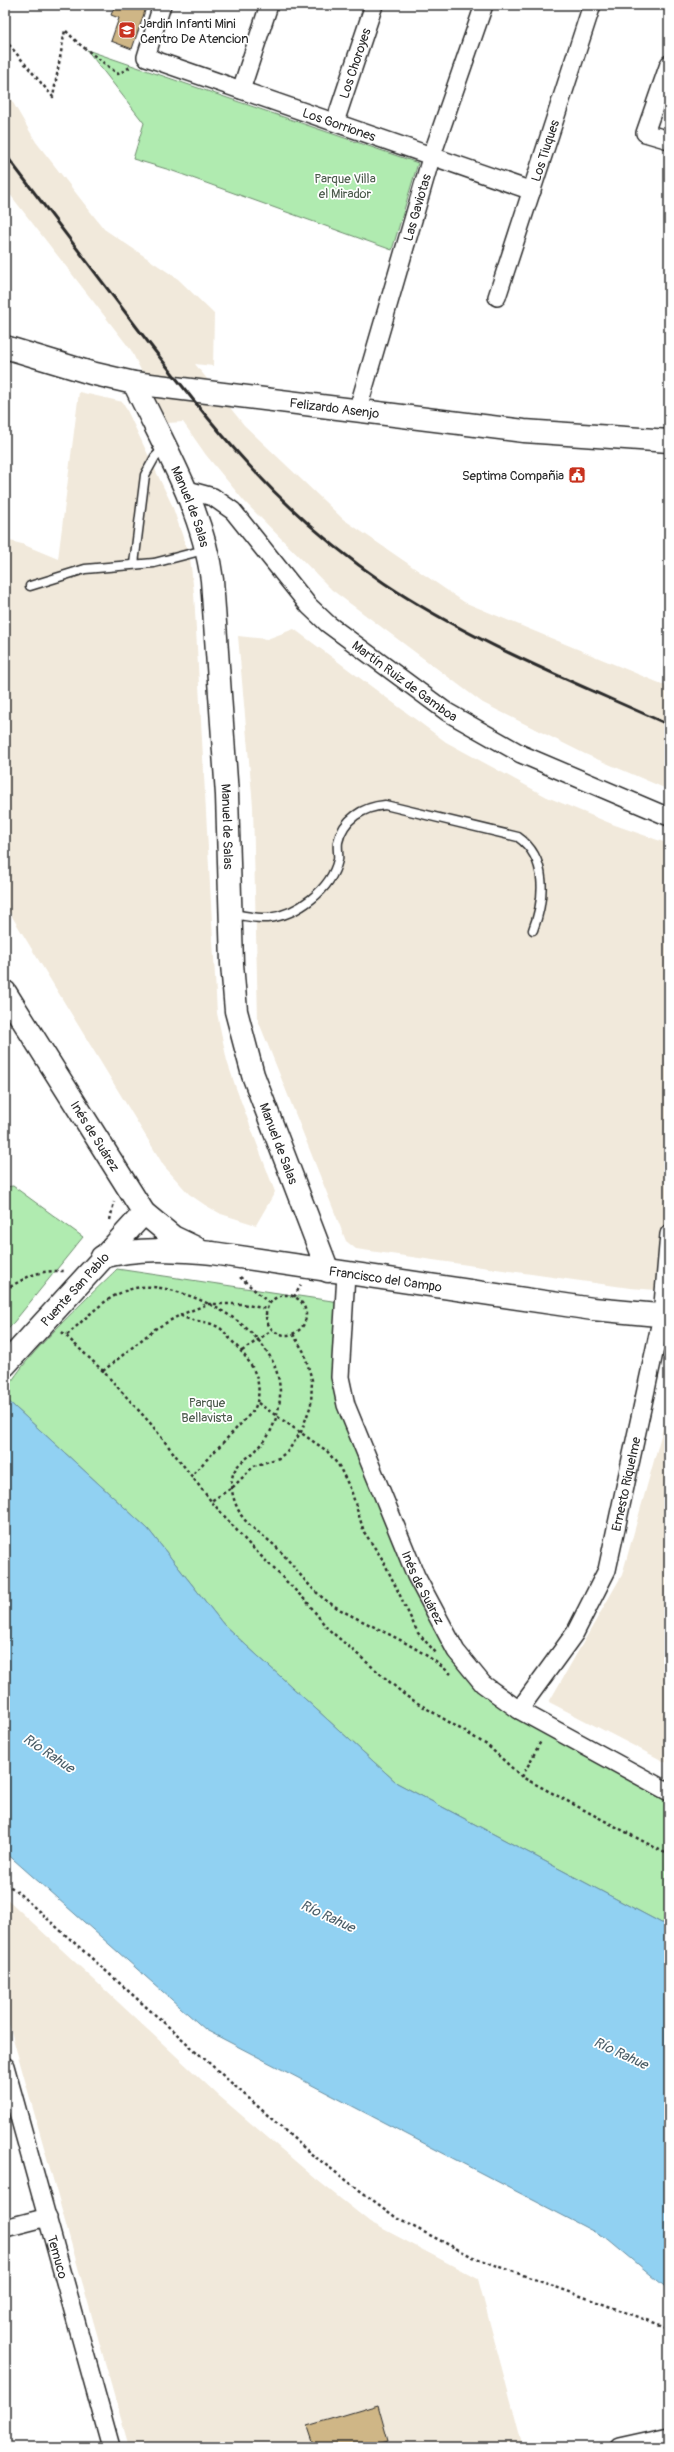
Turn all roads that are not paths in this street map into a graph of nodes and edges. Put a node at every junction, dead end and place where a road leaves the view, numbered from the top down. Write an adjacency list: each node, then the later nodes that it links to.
1 (162, 5): 7 (street, Los Gorriones)
2 (269, 5): 7 (street)
3 (374, 5): 8 (street, Los Choroyes)
4 (484, 5): 10 (street, Las Gaviotas)
5 (592, 5): 11 (street, Los Tiuques)
6 (669, 64): 9 (street)
7 (241, 90): 8 (street, Los Gorriones)
8 (335, 122): 10 (street, Los Gorriones)
9 (669, 140)
10 (431, 158): 11 (street, Los Gorriones); 15 (street, Las Gaviotas)
11 (532, 191): 12 (street, Los Tiuques)
12 (497, 297)
13 (5, 347): 14 (street, Felizardo Asenjo)
14 (134, 383): 15 (street, Felizardo Asenjo); 17 (street, Manuel de Salas)
15 (356, 412): 16 (street, Felizardo Asenjo)
16 (669, 441)
17 (165, 448): 18 (street, Manuel de Salas); 20 (lane)
18 (184, 489): 19 (street, Manuel de Salas); 22 (street, Martín Ruiz de Gamboa)
19 (207, 549): 20 (lane); 23 (street, Manuel de Salas)
20 (134, 564): 21 (lane)
21 (30, 586)
22 (669, 817)
23 (230, 914): 24 (lane); 30 (street, Manuel de Salas)
24 (533, 930)
25 (5, 992): 26 (street, Inés de Suárez)
26 (144, 1213): 28 (street, Inés de Suárez); 29 (street, Puente San Pablo)
27 (669, 1234): 31 (street, Ernesto Riquelme)
28 (212, 1253): 29 (street, Francisco del Campo); 30 (street, Francisco del Campo)
29 (102, 1257): 32 (street, Puente San Pablo)
30 (337, 1272): 31 (street, Francisco del Campo); 33 (street, Inés de Suárez)
31 (665, 1316): 33 (street, Ernesto Riquelme)
32 (5, 1365)
33 (519, 1710): 34 (street, Inés de Suárez)
34 (669, 1792)
35 (5, 2066): 36 (street, Temuco)
36 (48, 2217): 37 (street); 39 (street, Temuco)
37 (5, 2228)
38 (669, 2436): 40 (street)
39 (111, 2447)
40 (619, 2447)

